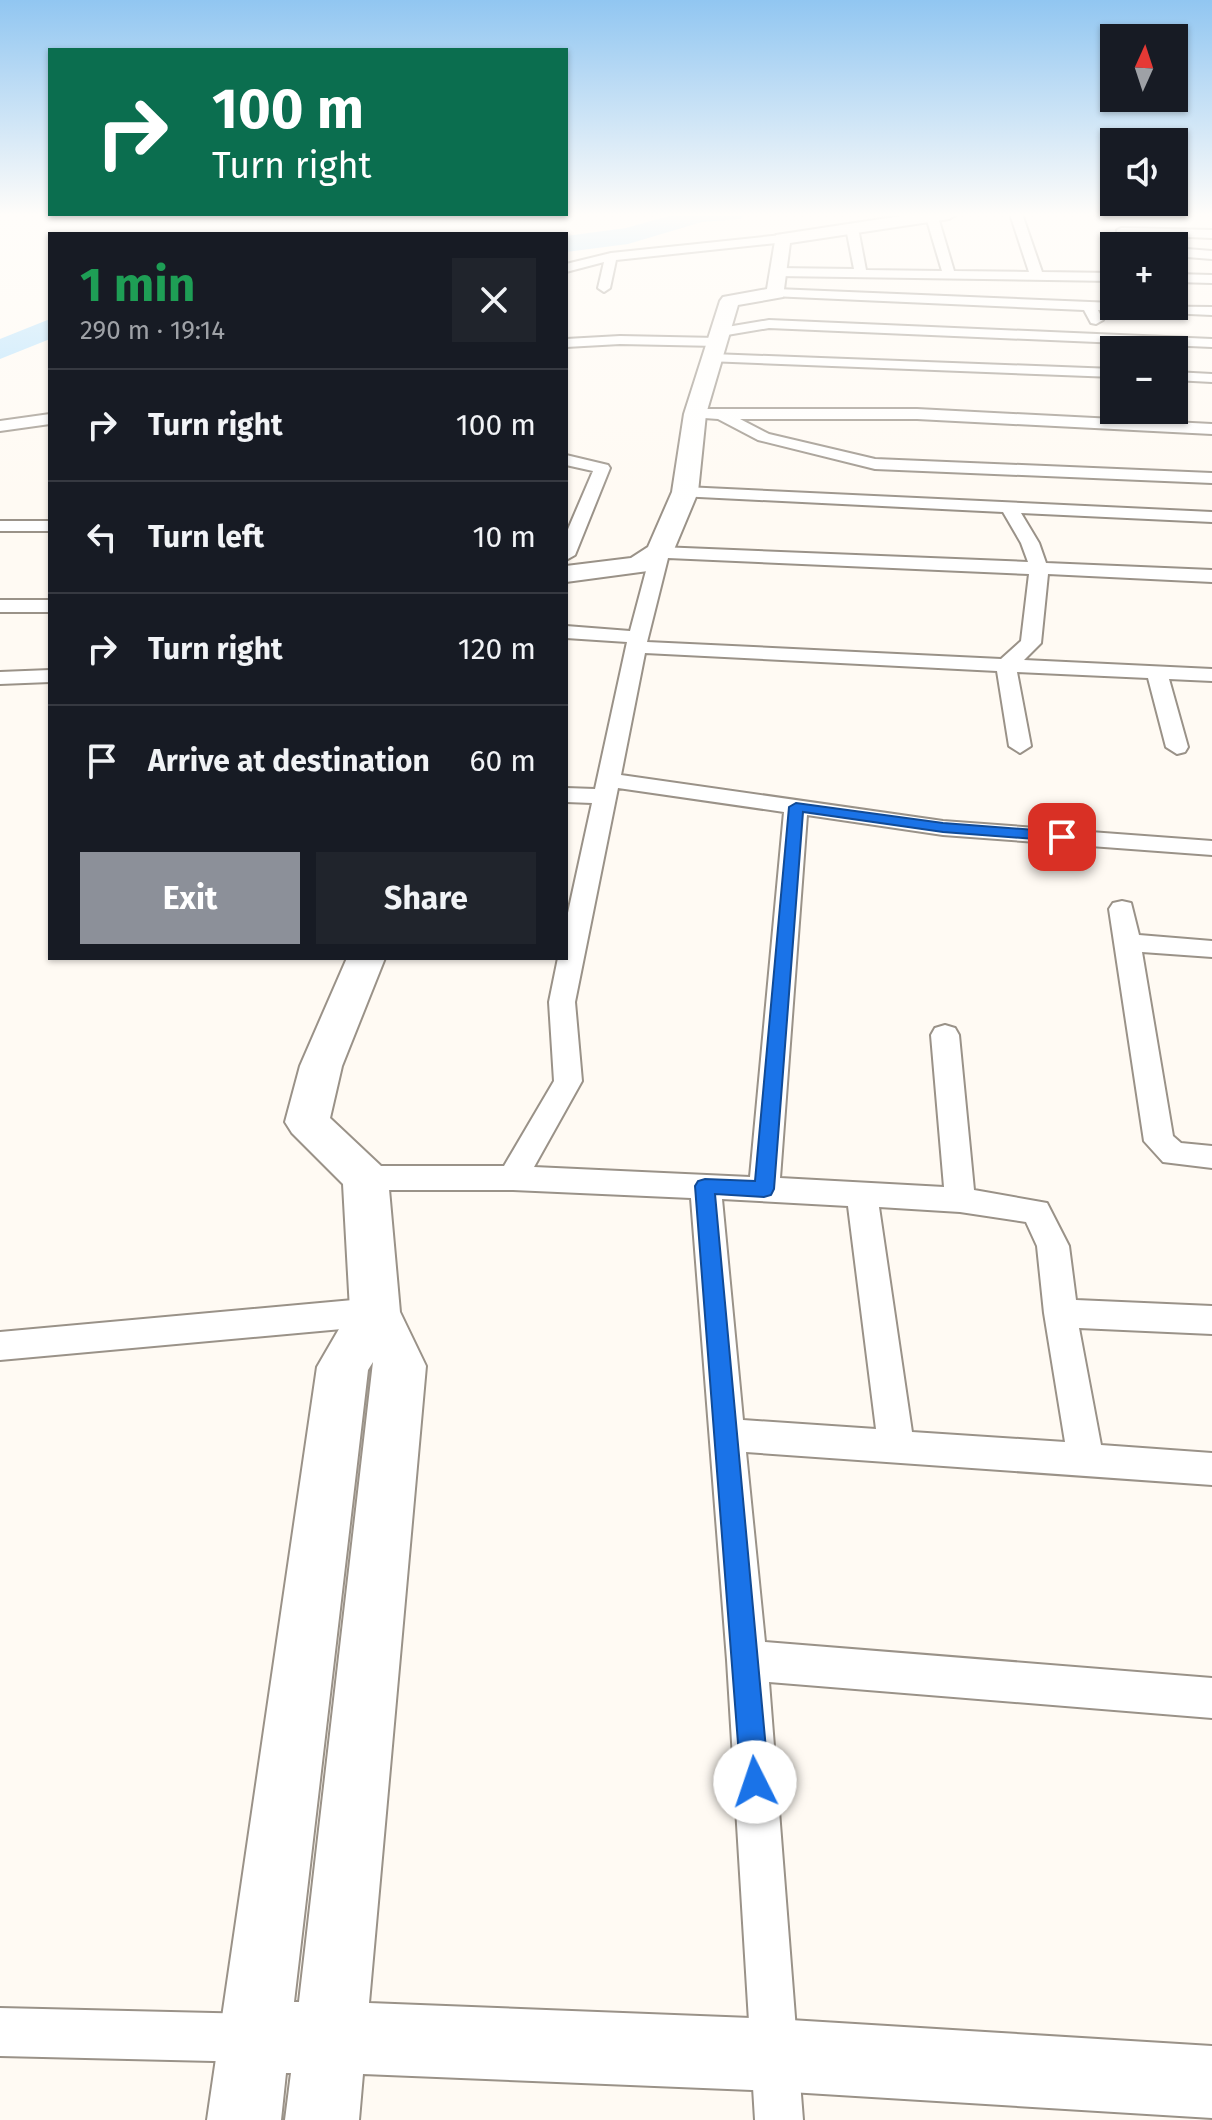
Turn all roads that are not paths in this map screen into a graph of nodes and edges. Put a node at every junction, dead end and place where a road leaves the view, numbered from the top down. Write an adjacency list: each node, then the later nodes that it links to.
1 (726, 313): 8 (street)
2 (1092, 313): 3 (street)
3 (1104, 336)
4 (1100, 338): 8 (street)
5 (1188, 342): 7 (street)
6 (568, 343): 8 (street)
7 (1212, 343)
8 (717, 344): 9 (street); 12 (street)
9 (1100, 372)
10 (1188, 377): 11 (street)
11 (1212, 378)
12 (695, 414): 13 (street); 22 (street)
13 (722, 415): 14 (street); 21 (street)
14 (1100, 417)
15 (48, 419): 17 (street)
16 (1175, 424): 18 (street)
17 (0, 426)
18 (1212, 429)
19 (568, 460): 28 (street)
20 (1212, 478): 21 (street)
21 (975, 488): 22 (street); 23 (street)
22 (685, 492): 29 (street)
23 (1010, 509): 24 (street); 30 (street)
24 (1031, 510): 25 (street); 30 (street)
25 (1212, 517)
26 (0, 526): 27 (street)
27 (48, 526)
28 (569, 536)
29 (660, 552): 30 (street); 31 (street); 36 (street)
30 (1049, 569): 32 (street); 37 (street)
31 (568, 574)
32 (1212, 576)
33 (0, 606): 34 (street)
34 (48, 606)
35 (568, 632): 36 (street)
36 (638, 642): 37 (street); 44 (street)
37 (1006, 665): 38 (street); 42 (street)
38 (1157, 672): 39 (street); 43 (street)
39 (1212, 675)
40 (48, 676): 41 (street)
41 (0, 678)
42 (1020, 746)
43 (1177, 747)
44 (607, 788): 45 (street); 46 (street); 55 (street)
45 (568, 795)
46 (796, 807): 47 (street); 57 (street)
47 (1212, 848)
48 (1122, 909): 49 (street)
49 (1127, 942): 50 (street); 53 (street)
50 (1212, 949)
51 (365, 960): 54 (street)
52 (945, 1035): 59 (street)
53 (1212, 1157)
54 (365, 1178): 55 (street); 60 (street)
55 (513, 1178): 56 (street)
56 (705, 1186): 57 (street); 64 (street)
57 (764, 1189): 58 (street)
58 (862, 1194): 59 (street); 65 (street)
59 (960, 1200): 61 (street)
60 (375, 1312): 63 (street); 71 (street); 72 (street)
61 (1060, 1313): 62 (street); 66 (street)
62 (1212, 1320)
63 (0, 1346)
64 (727, 1435): 65 (street); 68 (street)
65 (896, 1447): 66 (street)
66 (1086, 1461): 67 (street)
67 (1212, 1469)
68 (747, 1660): 69 (street); 74 (street)
69 (1212, 1698)
70 (0, 2032): 72 (street)
71 (332, 2037): 72 (street); 74 (street); 76 (street)
72 (257, 2038): 75 (street)
73 (1212, 2082): 74 (street)
74 (776, 2088)
75 (244, 2120)
76 (322, 2120)

